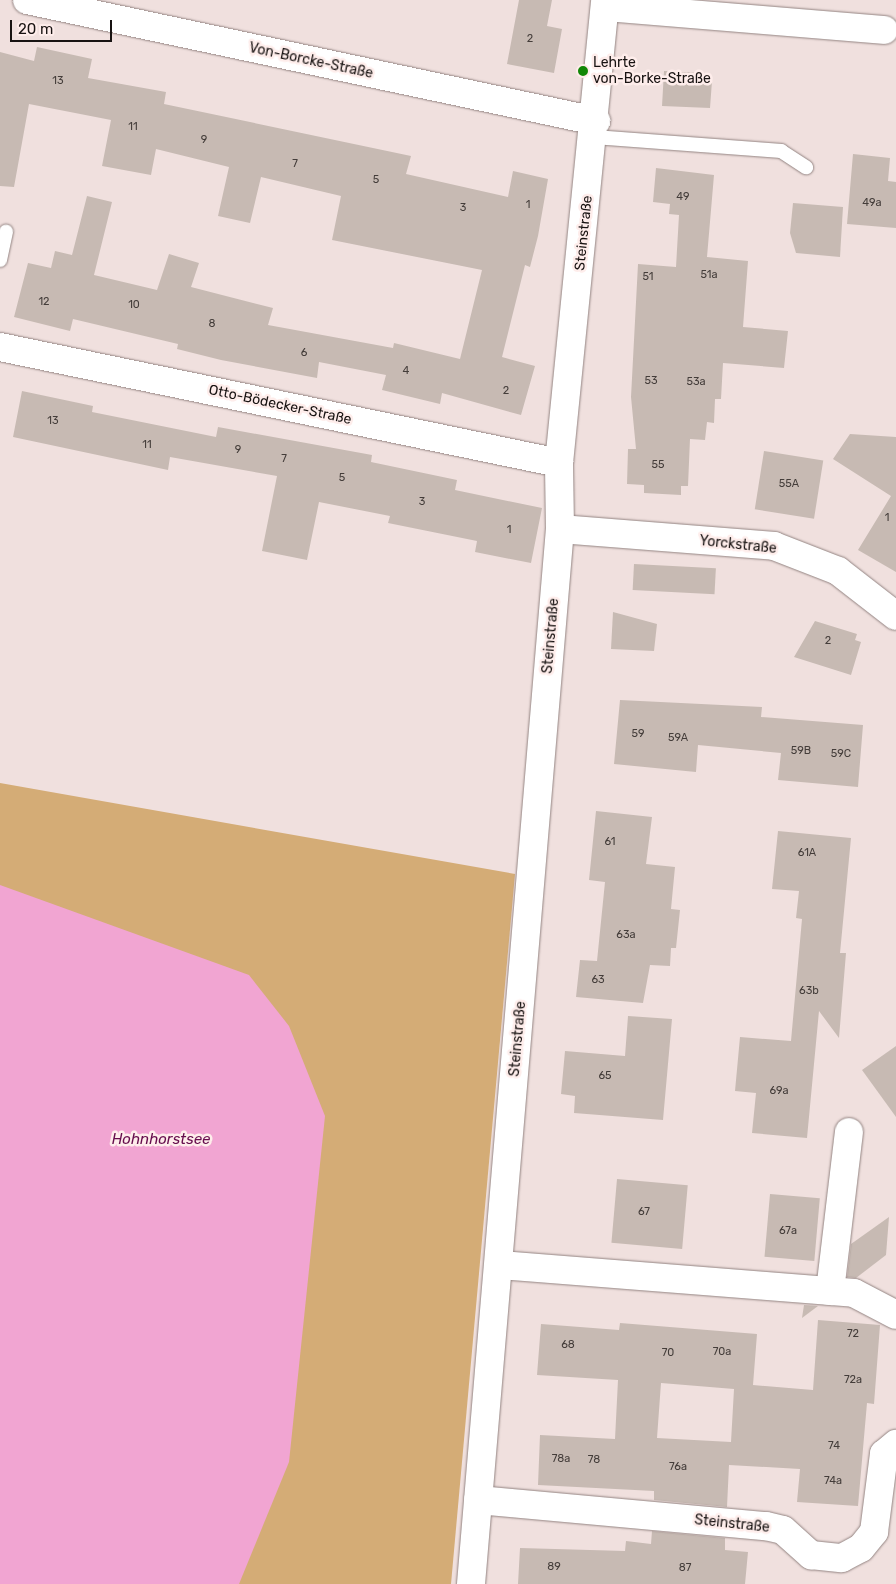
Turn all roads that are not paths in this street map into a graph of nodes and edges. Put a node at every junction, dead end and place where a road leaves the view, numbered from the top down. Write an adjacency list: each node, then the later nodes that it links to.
1 (27, 0): 4 (street, Von-Borcke-Straße)
2 (605, 3): 3 (street, Steinstraße); 4 (street, Steinstraße)
3 (884, 30)
4 (595, 129): 5 (lane); 9 (street, Steinstraße)
5 (806, 167)
6 (6, 232): 7 (lane)
7 (0, 260)
8 (0, 347): 9 (street, Otto-Bödecker-Straße)
9 (559, 463): 10 (street, Steinstraße)
10 (560, 529): 11 (street, Yorckstraße); 13 (street, Steinstraße)
11 (896, 616)
12 (849, 1132): 14 (street)
13 (500, 1265): 14 (street); 17 (street, Steinstraße)
14 (830, 1291): 15 (street)
15 (896, 1315)
16 (896, 1444): 17 (street, Steinstraße)
17 (478, 1500): 18 (street, Steinstraße)
18 (471, 1584)

